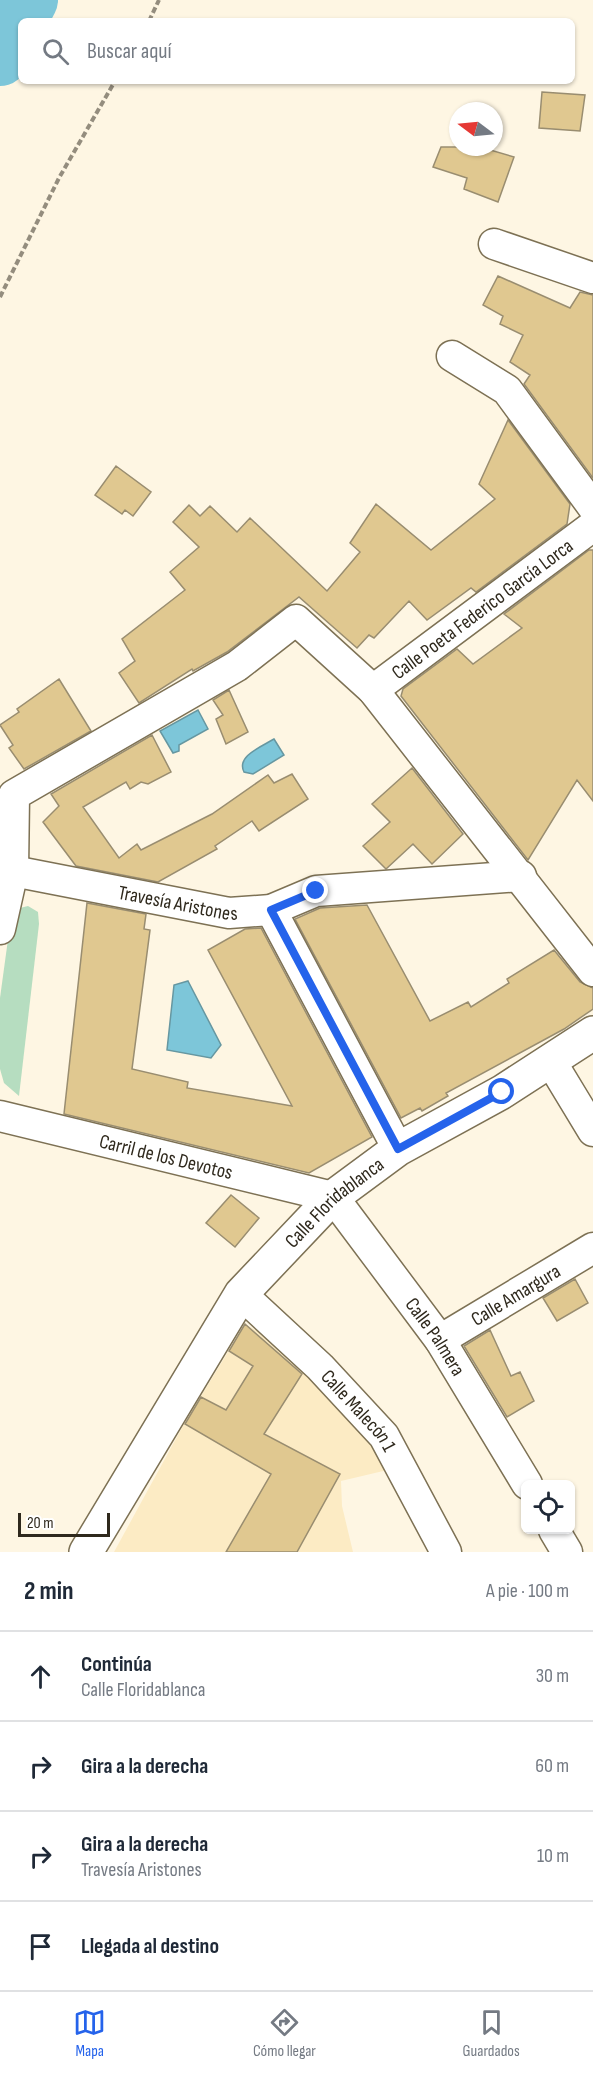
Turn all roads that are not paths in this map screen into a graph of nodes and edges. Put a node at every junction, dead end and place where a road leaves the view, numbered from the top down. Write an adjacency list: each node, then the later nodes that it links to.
1 (494, 244): 2 (street)
2 (593, 278)
3 (452, 356): 4 (street)
4 (593, 507)
5 (593, 526): 6 (street, Calle Poeta Federico García Lorca)
6 (373, 690): 7 (street); 8 (street)
7 (14, 871): 9 (street, Travesía Aristones); 10 (street)
8 (521, 876): 9 (street, Travesía Aristones); 11 (street)
9 (271, 910): 16 (street)
10 (0, 929)
11 (593, 971)
12 (593, 1033): 13 (main road, Calle Floridablanca)
13 (550, 1060): 15 (street); 16 (main road, Calle Floridablanca)
14 (0, 1116): 17 (street, Carril de los Devotos)
15 (593, 1131)
16 (398, 1149): 17 (main road, Calle Floridablanca)
17 (333, 1197): 19 (main road, Calle Floridablanca); 20 (street, Calle Palmera)
18 (593, 1248): 20 (street, Calle Amargura)
19 (242, 1294): 23 (main road, Calle Floridablanca); 24 (street, Calle Malecón 1)
20 (440, 1340): 21 (street, Calle Palmera)
21 (524, 1480)
22 (556, 1534): 25 (street)
23 (86, 1552)
24 (446, 1552)
25 (567, 1552)

